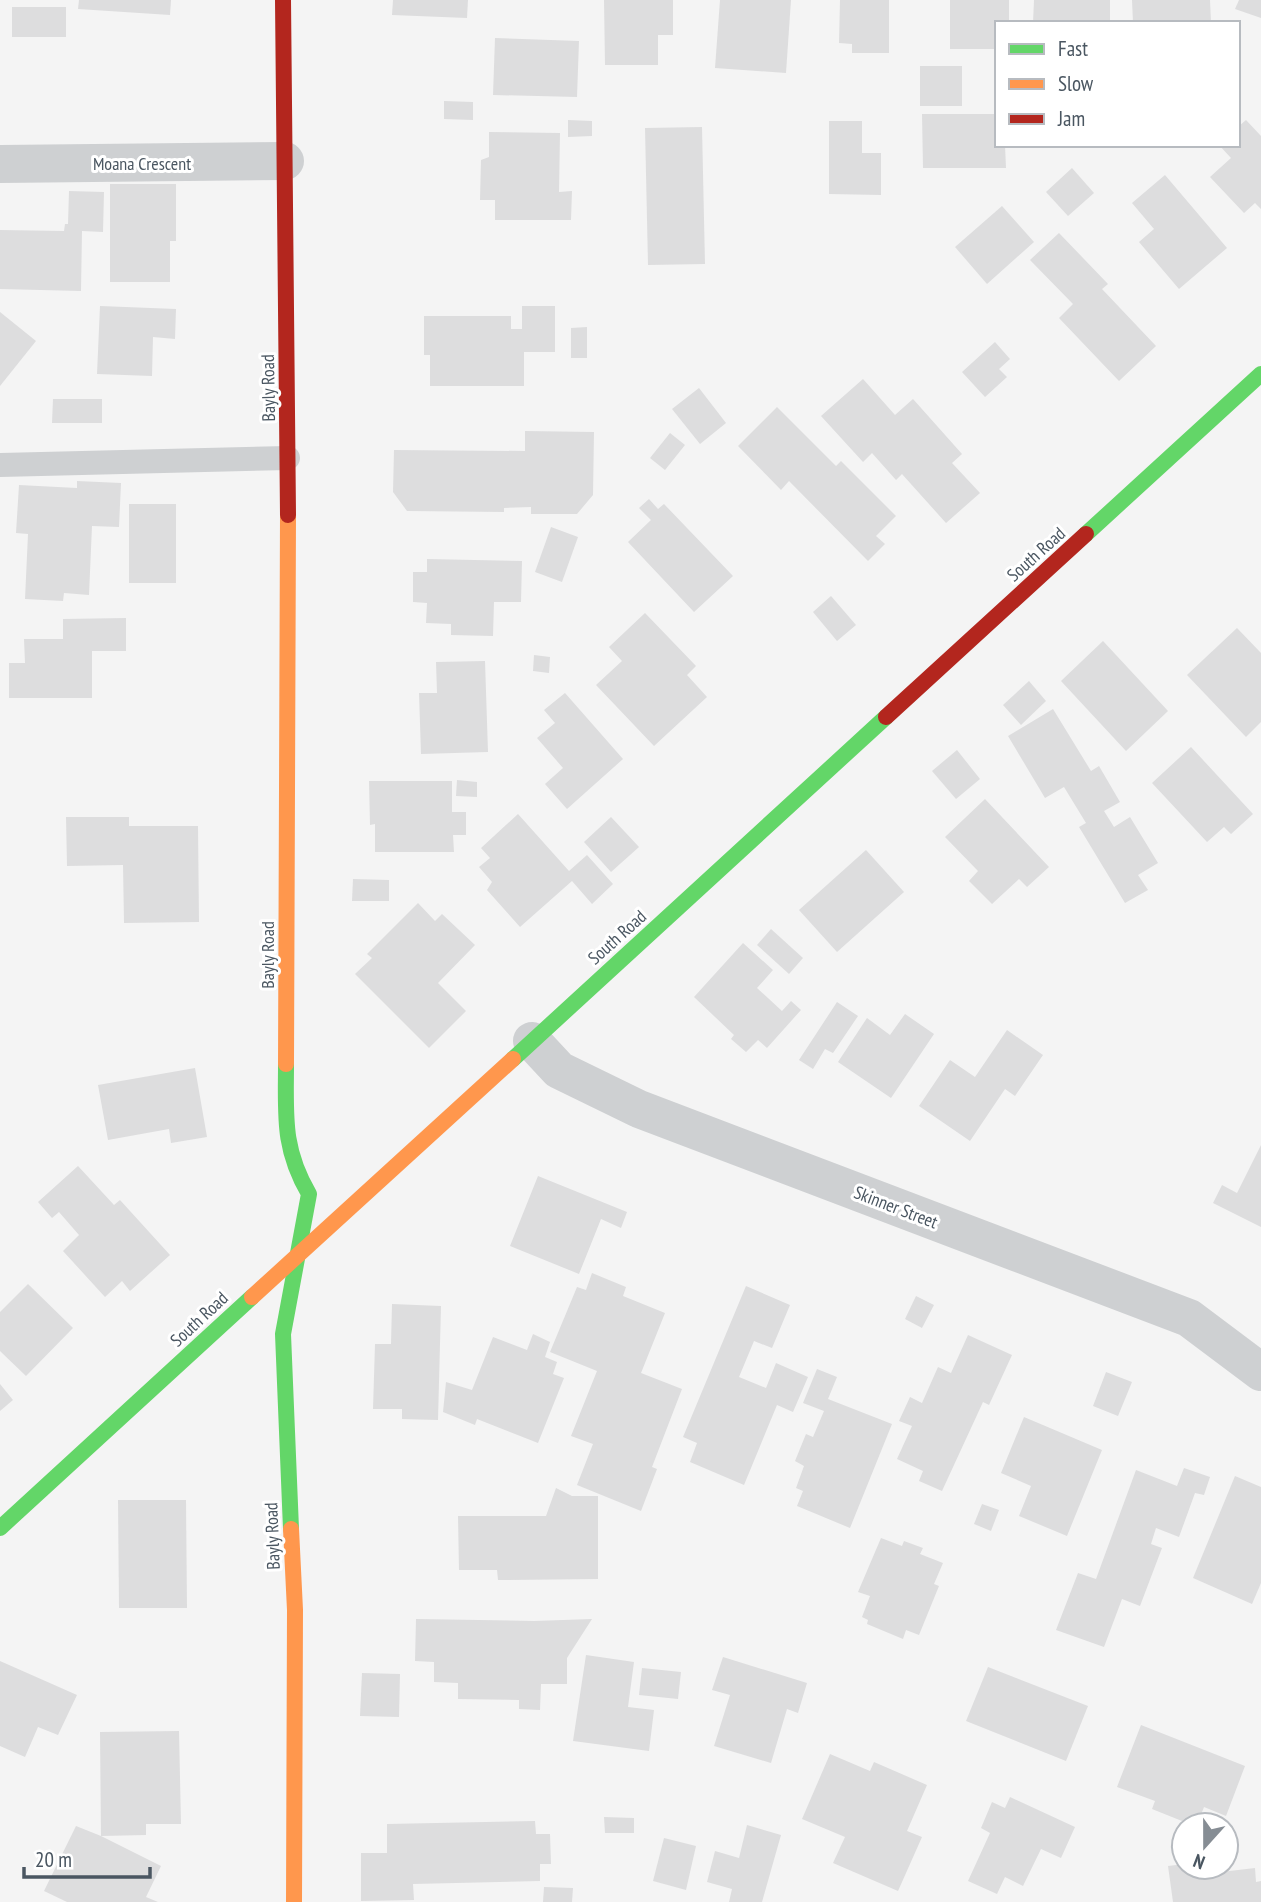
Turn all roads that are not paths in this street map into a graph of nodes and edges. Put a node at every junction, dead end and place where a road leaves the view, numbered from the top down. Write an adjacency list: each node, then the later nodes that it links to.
1 (283, 0): 2 (street, Bayly Road)
2 (285, 162): 3 (street, Moana Crescent); 5 (street, Bayly Road)
3 (0, 164)
4 (1261, 374): 7 (street, South Road)
5 (288, 458): 6 (lane); 8 (street, Bayly Road)
6 (0, 465)
7 (532, 1041): 8 (street, South Road); 9 (street, Skinner Street)
8 (297, 1255): 10 (street, South Road); 11 (street, Bayly Road)
9 (1261, 1372)
10 (0, 1528)
11 (294, 1902)

